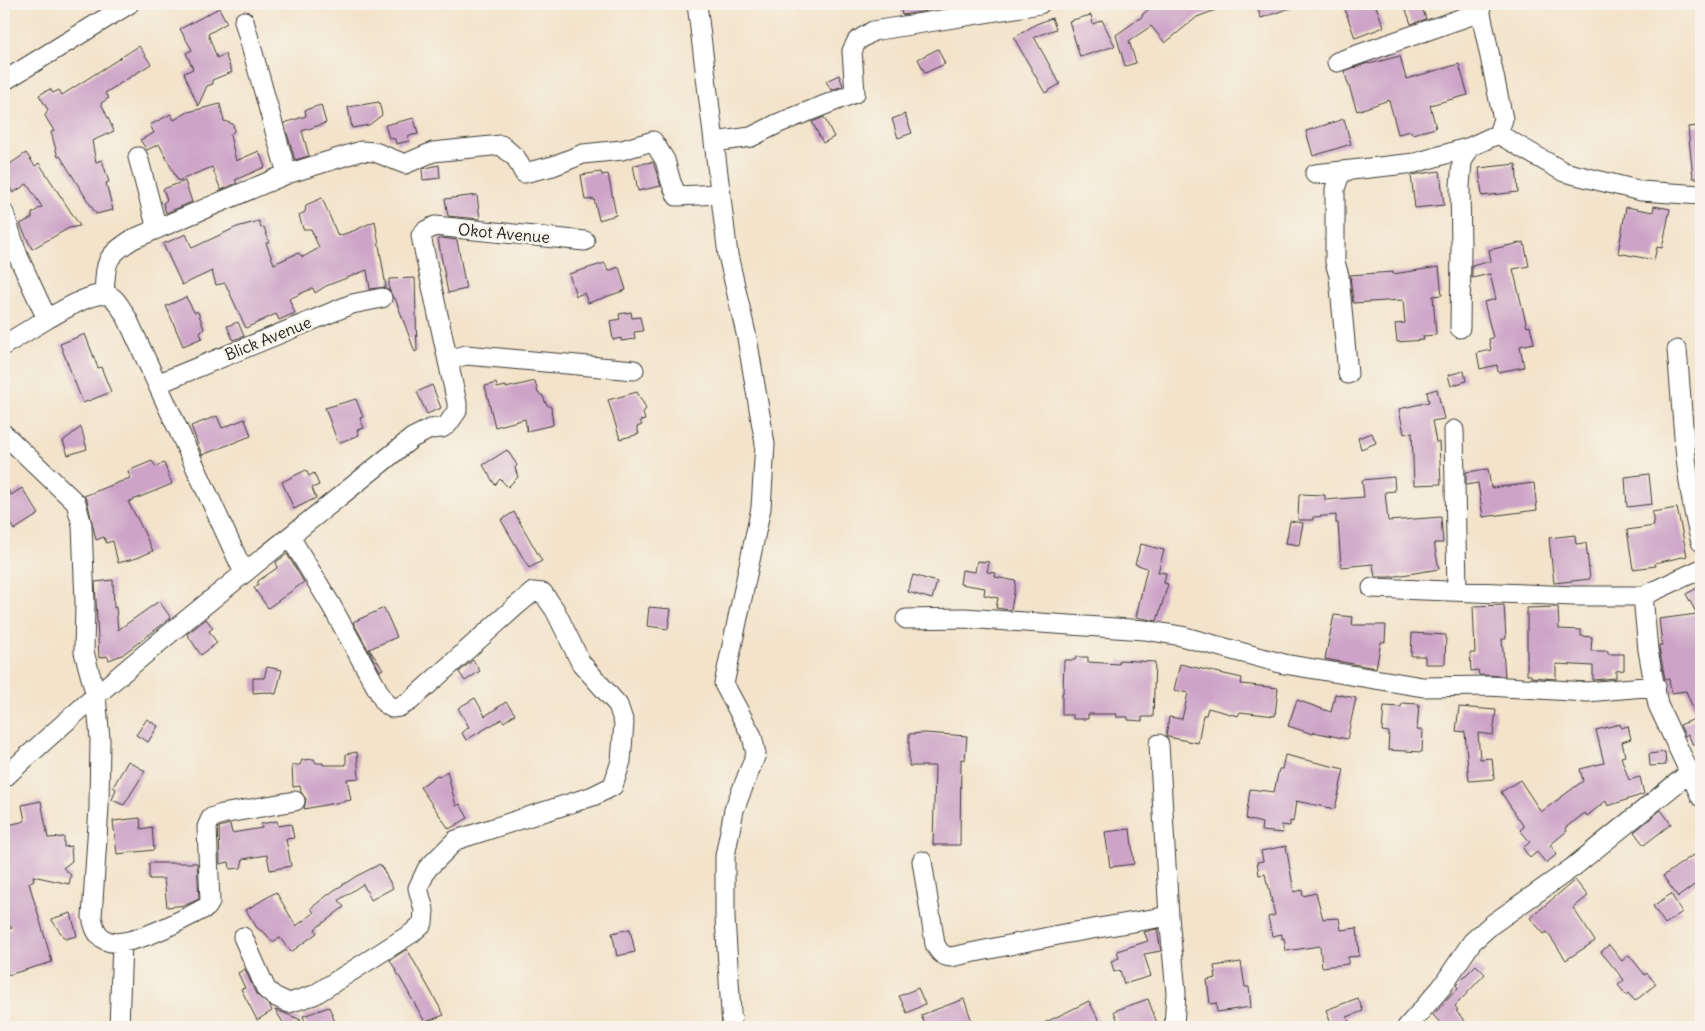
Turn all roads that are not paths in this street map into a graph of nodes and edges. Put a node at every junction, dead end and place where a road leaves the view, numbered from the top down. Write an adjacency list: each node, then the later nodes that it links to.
1 (129, 4): 7 (street)
2 (697, 4): 9 (street)
3 (1040, 4): 9 (street)
4 (1479, 8): 6 (street); 8 (street)
5 (244, 21): 13 (street)
6 (1337, 62)
7 (4, 81)
8 (1498, 134): 10 (street); 16 (street)
9 (714, 142): 15 (street)
10 (1470, 147): 12 (street); 23 (street)
11 (138, 157): 18 (street)
12 (1340, 172): 14 (street); 28 (street)
13 (287, 174): 15 (street); 18 (street)
14 (1315, 174)
15 (721, 194): 52 (street)
16 (1701, 195)
17 (4, 213): 22 (street)
18 (157, 229): 20 (street)
19 (585, 241): 26 (street, Okot Avenue)
20 (104, 295): 22 (street); 29 (street)
21 (382, 298): 29 (street, Blick Avenue)
22 (48, 319): 24 (street)
23 (1460, 328)
24 (4, 346)
25 (1677, 350): 33 (street)
26 (448, 360): 27 (street); 32 (street)
27 (634, 370)
28 (1348, 374)
29 (157, 384): 35 (street)
30 (1454, 430): 37 (street)
31 (4, 434): 41 (street)
32 (290, 537): 35 (street); 49 (street)
33 (1701, 542)
34 (1701, 569): 38 (street)
35 (244, 572): 41 (street)
36 (1372, 588): 37 (street)
37 (1457, 590): 38 (street)
38 (1643, 596): 40 (street)
39 (906, 619): 40 (street)
40 (1656, 686): 43 (street)
41 (96, 696): 44 (street); 50 (street)
42 (1159, 744): 48 (street)
43 (1689, 773): 45 (street); 54 (street)
44 (4, 778)
45 (1701, 797)
46 (295, 801): 50 (street)
47 (922, 861): 48 (street)
48 (1169, 916): 53 (street)
49 (243, 937)
50 (122, 942): 51 (street)
51 (119, 1027)
52 (732, 1027)
53 (1173, 1027)
54 (1407, 1027)

